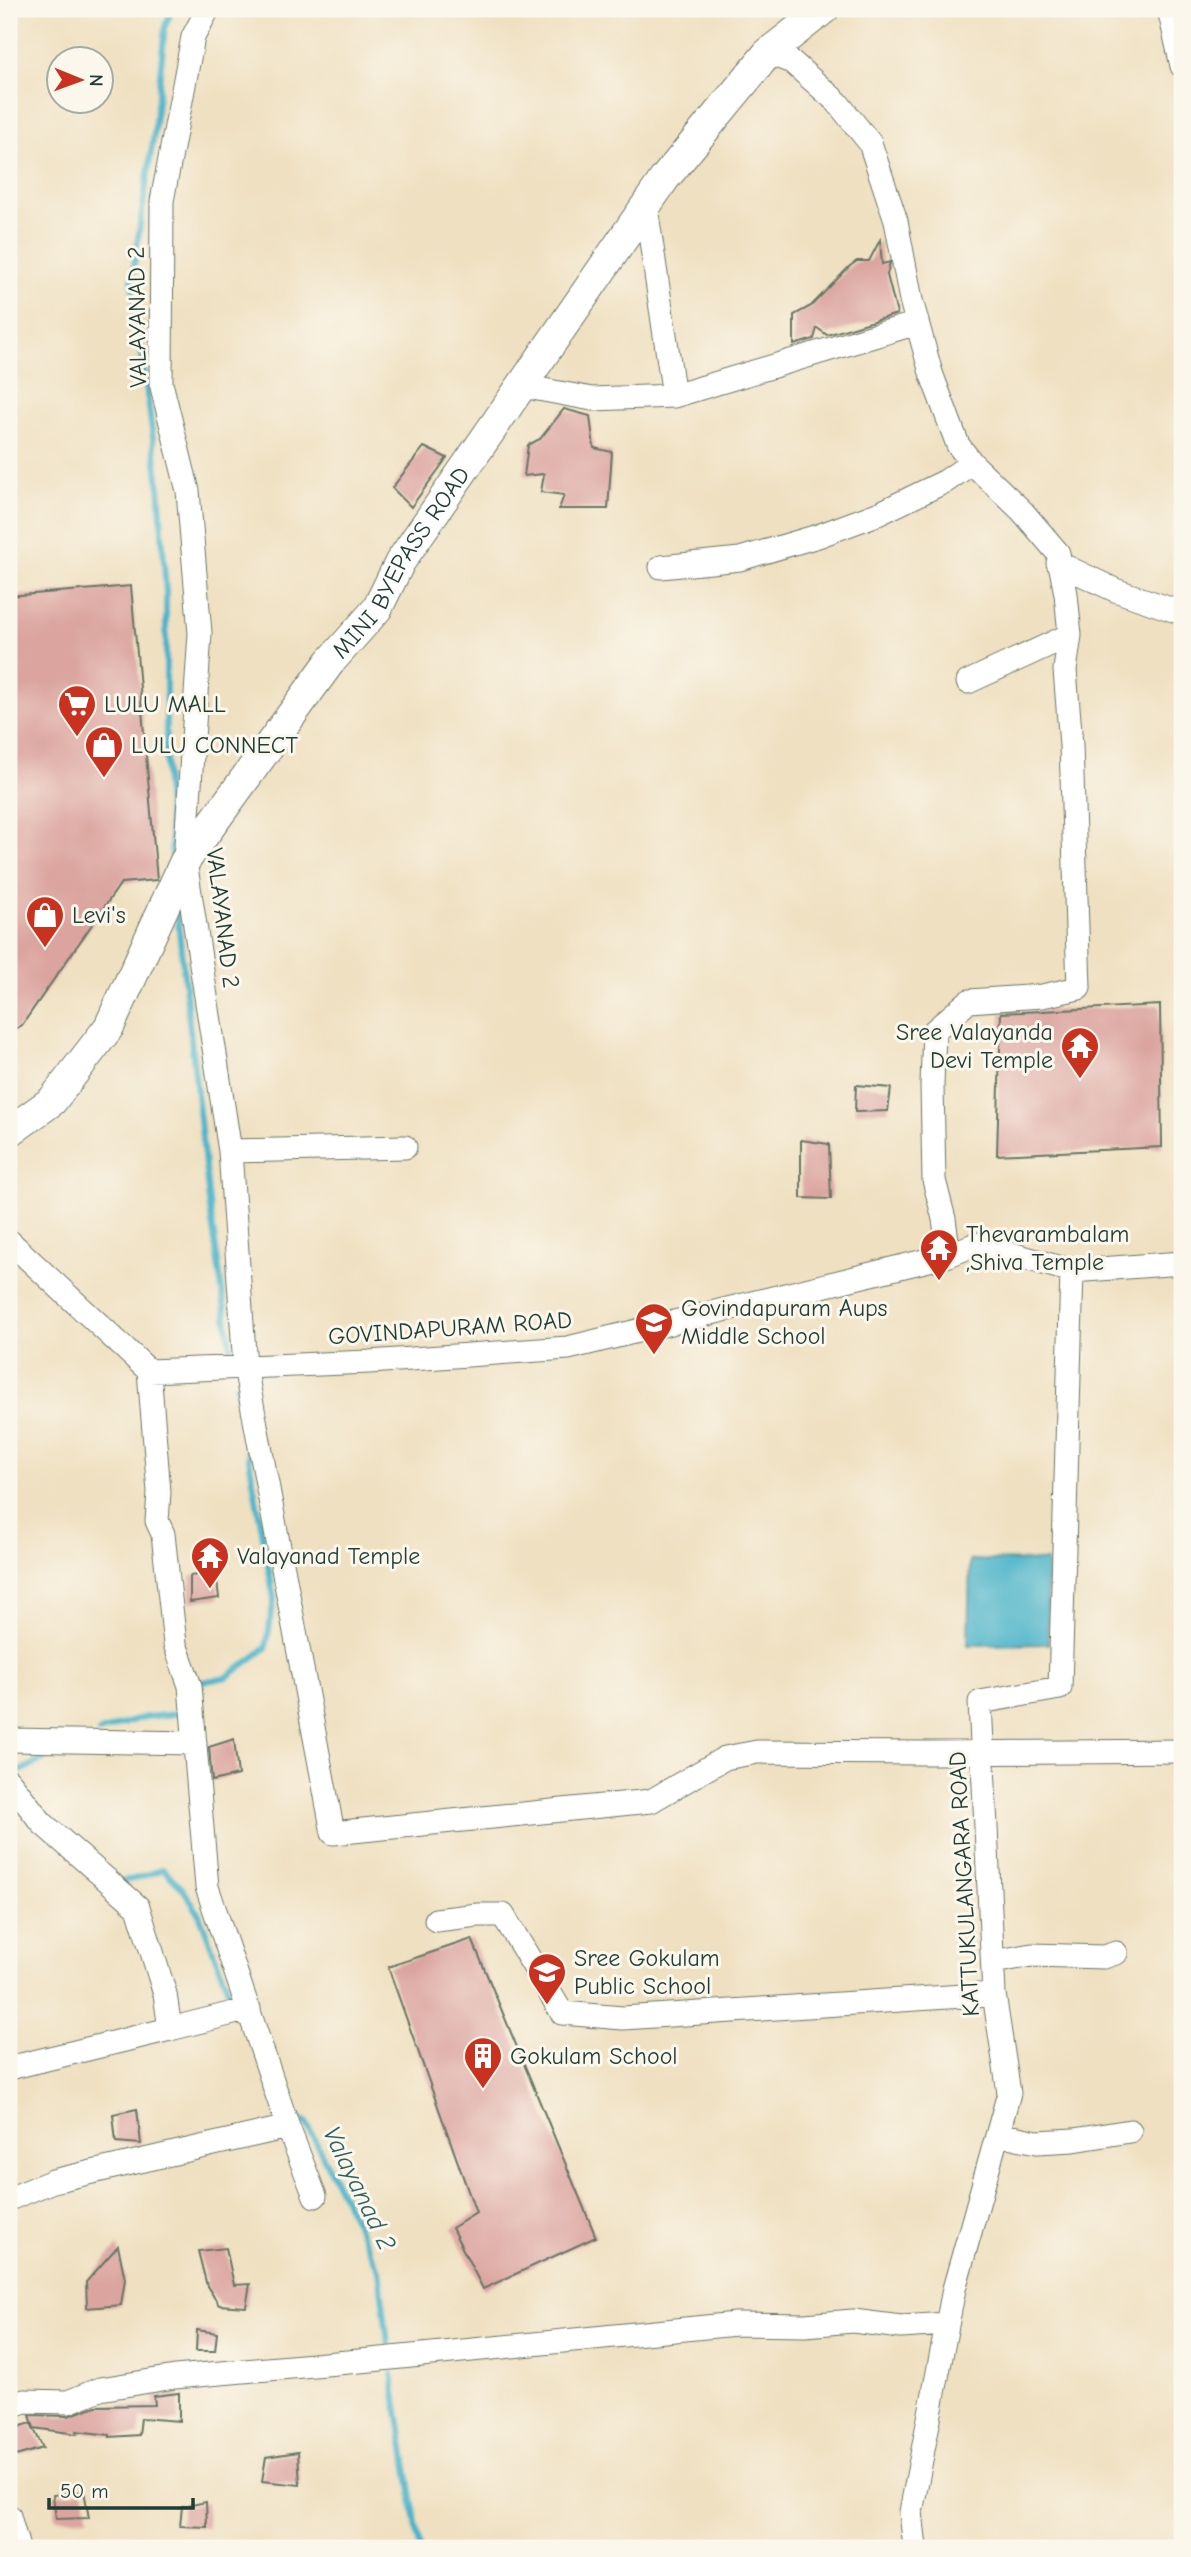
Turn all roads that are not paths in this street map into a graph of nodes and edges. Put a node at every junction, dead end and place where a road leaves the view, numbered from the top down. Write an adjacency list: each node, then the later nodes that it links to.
1 (208, 9): 17 (street, VALAYANAD 2)
2 (824, 9): 5 (main road, MINI BYEPASS ROAD)
3 (1169, 9): 4 (street)
4 (1179, 35): 6 (street)
5 (768, 53): 7 (main road, MINI BYEPASS ROAD); 8 (street)
6 (1182, 66)
7 (646, 207): 9 (main road, MINI BYEPASS ROAD); 10 (street)
8 (917, 323): 10 (street); 11 (street)
9 (522, 386): 10 (street); 17 (main road, MINI BYEPASS ROAD)
10 (674, 396)
11 (972, 463): 12 (street); 13 (street)
12 (1058, 563): 14 (street); 15 (street)
13 (661, 568)
14 (1182, 613)
15 (1070, 635): 16 (street); 22 (street)
16 (968, 682)
17 (185, 861): 18 (main road, MINI BYEPASS ROAD); 20 (street, VALAYANAD 2)
18 (9, 1132)
19 (405, 1147): 20 (street)
20 (230, 1151): 25 (street, VALAYANAD 2)
21 (9, 1243): 26 (street)
22 (949, 1255): 24 (street, GOVINDAPURAM ROAD); 25 (street, GOVINDAPURAM ROAD)
23 (1182, 1263): 24 (street, GOVINDAPURAM ROAD)
24 (1072, 1272): 29 (street, KATTUKULANGARA ROAD)
25 (245, 1367): 26 (street, GOVINDAPURAM ROAD); 29 (street, VALAYANAD 2)
26 (149, 1371): 28 (street)
27 (9, 1740): 28 (street)
28 (195, 1742): 36 (street)
29 (984, 1751): 30 (street); 34 (street, KATTUKULANGARA ROAD)
30 (1182, 1751)
31 (9, 1782): 37 (street)
32 (436, 1920): 35 (street)
33 (1116, 1953): 34 (street)
34 (993, 1962): 35 (street, KATTUKULANGARA ROAD)
35 (994, 1994): 41 (street, KATTUKULANGARA ROAD)
36 (249, 2009): 37 (street); 39 (street)
37 (170, 2029): 38 (street)
38 (9, 2068)
39 (288, 2127): 42 (street); 43 (street)
40 (1130, 2131): 41 (street)
41 (998, 2134): 44 (street, KATTUKULANGARA ROAD)
42 (315, 2196)
43 (9, 2199)
44 (947, 2324): 45 (street); 48 (street, KATTUKULANGARA ROAD)
45 (9, 2407)
46 (9, 2516): 47 (street)
47 (18, 2548)
48 (915, 2548)

